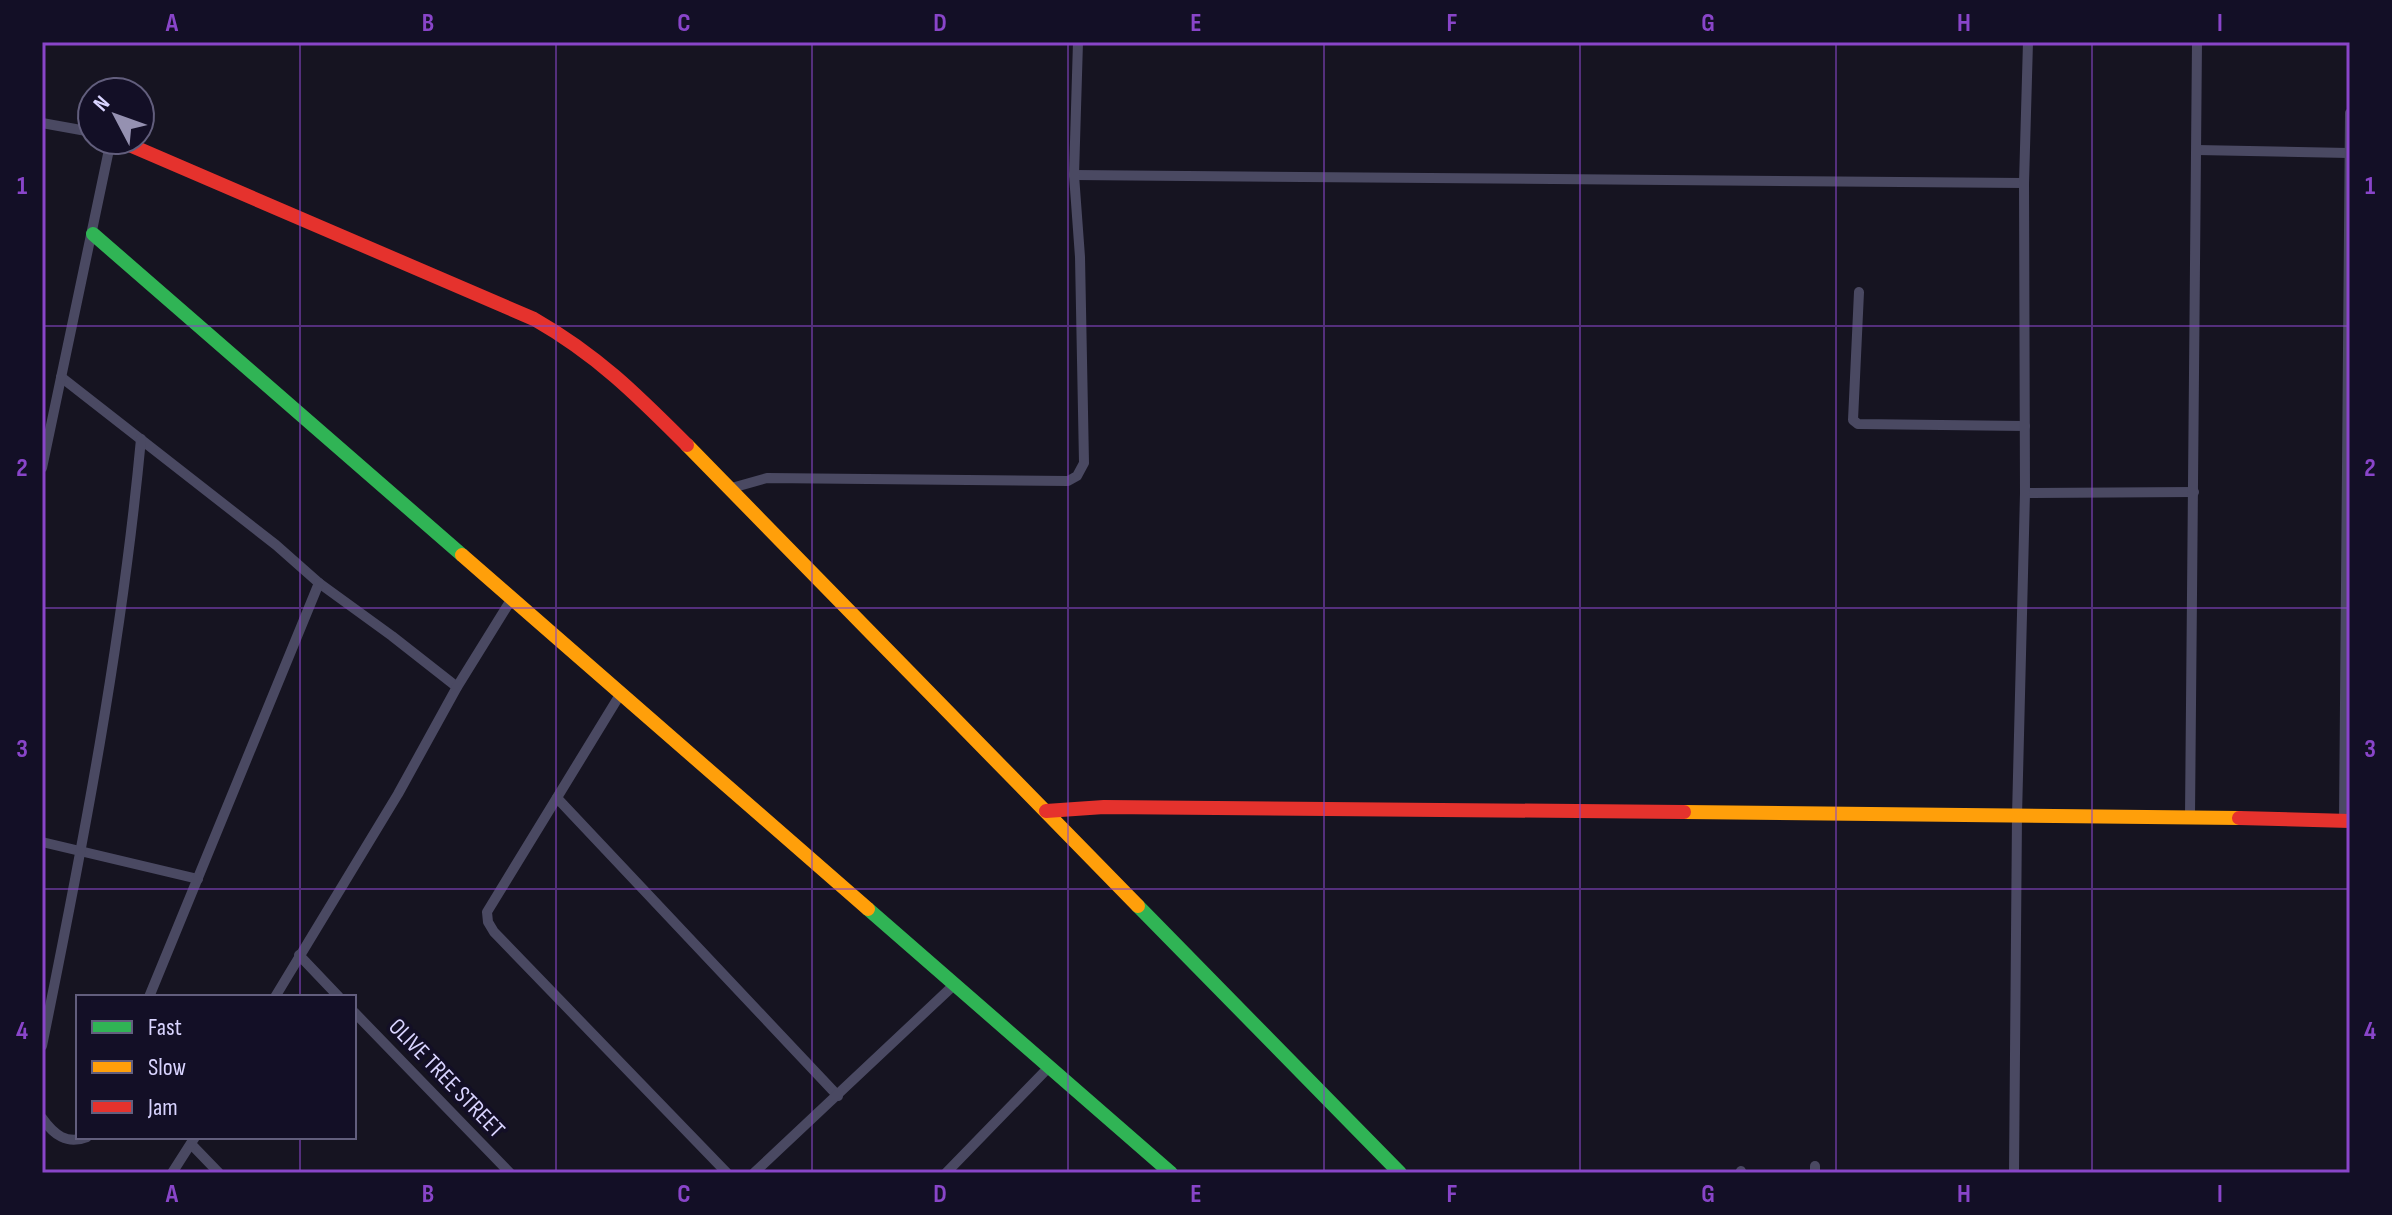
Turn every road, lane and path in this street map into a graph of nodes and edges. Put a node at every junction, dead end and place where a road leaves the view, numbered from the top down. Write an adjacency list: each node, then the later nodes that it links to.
1 (1078, 42): 11 (street)
2 (2028, 42): 12 (street)
3 (2197, 42): 7 (street)
4 (2350, 113): 8 (street)
5 (42, 123): 6 (street)
6 (76, 129)
7 (2197, 150): 8 (street); 20 (street)
8 (2349, 153): 30 (street)
9 (108, 156): 13 (street)
10 (156, 156): 19 (street)
11 (1074, 175): 12 (street); 19 (street)
12 (2024, 183): 16 (street)
13 (93, 234): 15 (street); 23 (street)
14 (1859, 292): 16 (street)
15 (61, 377): 17 (street); 18 (street)
16 (2025, 426): 21 (street)
17 (141, 439): 22 (street); 32 (street)
18 (42, 468)
19 (728, 489): 27 (street)
20 (2194, 492): 21 (street); 29 (street)
21 (2025, 493): 28 (street)
22 (319, 583): 24 (street); 33 (street)
23 (511, 600): 24 (street); 25 (street)
24 (457, 687): 34 (street)
25 (621, 693): 26 (street); 35 (street)
26 (557, 798): 42 (street); 49 (street)
27 (1046, 811): 28 (street); 53 (street)
28 (2017, 816): 29 (street); 54 (street)
29 (2190, 816): 30 (street)
30 (2347, 821)
31 (42, 842): 32 (street)
32 (82, 852): 33 (street); 40 (street)
33 (198, 879): 36 (street)
34 (299, 955): 37 (street); 38 (street)
35 (955, 984): 41 (street); 42 (street)
36 (150, 995)
37 (276, 995)
38 (337, 995)
39 (356, 1014): 48 (street, OLIVE TREE STREET)
40 (42, 1046)
41 (1050, 1066): 51 (street); 52 (street)
42 (838, 1096): 50 (street)
43 (42, 1118): 44 (street)
44 (82, 1139)
45 (193, 1140): 46 (street); 47 (street)
46 (172, 1173)
47 (219, 1173)
48 (510, 1173)
49 (727, 1173)
50 (754, 1173)
51 (946, 1173)
52 (1171, 1173)
53 (1400, 1173)
54 (2014, 1173)

